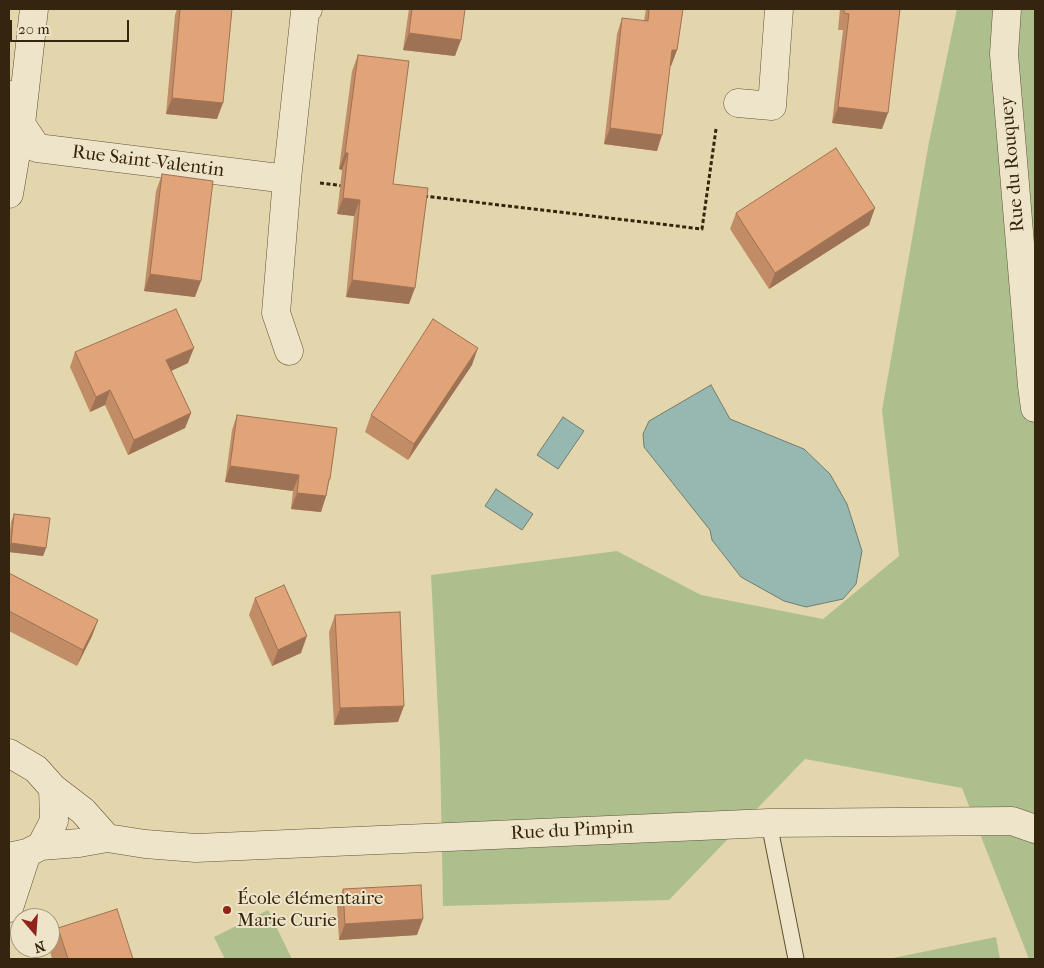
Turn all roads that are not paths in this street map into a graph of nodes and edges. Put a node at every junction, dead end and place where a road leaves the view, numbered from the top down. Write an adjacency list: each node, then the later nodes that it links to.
1 (34, 9): 7 (street)
2 (308, 9): 8 (street)
3 (779, 9): 6 (street)
4 (1007, 9): 11 (street, Rue du Rouquey)
5 (9, 95): 7 (street, Rue Saint-Valentin)
6 (738, 104)
7 (21, 124): 8 (street, Rue Saint-Valentin); 9 (street)
8 (287, 179): 10 (street)
9 (9, 194)
10 (289, 351)
11 (1035, 408)
12 (9, 754): 13 (street)
13 (53, 788): 16 (street); 17 (street)
14 (770, 823): 15 (street, Rue du Pimpin); 16 (street, Rue du Pimpin); 19 (lane)
15 (1035, 829)
16 (107, 838): 17 (street, Rue du Pimpin)
17 (26, 852): 18 (street)
18 (9, 908)
19 (796, 959)

